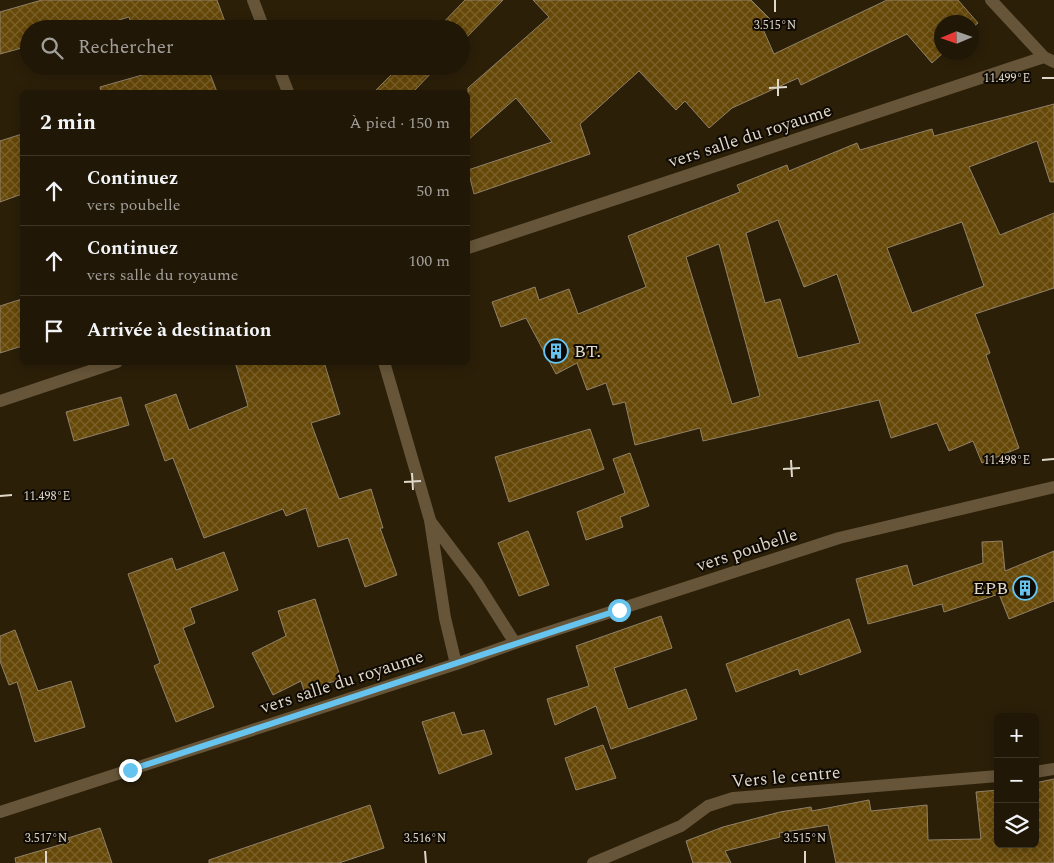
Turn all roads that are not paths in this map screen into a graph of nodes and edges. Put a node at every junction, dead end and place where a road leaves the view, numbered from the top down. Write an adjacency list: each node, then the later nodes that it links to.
1 (254, 0): 3 (street)
2 (992, 0): 4 (street)
3 (261, 20)
4 (1049, 60): 7 (street, vers salle du royaume)
5 (281, 75): 6 (street)
6 (287, 90)
7 (470, 247)
8 (108, 365): 10 (street)
9 (385, 365): 12 (street)
10 (0, 400)
11 (1054, 487): 13 (street, vers poubelle)
12 (430, 520): 13 (street); 14 (street)
13 (515, 643): 14 (street, vers poubelle)
14 (456, 664): 18 (street, vers salle du royaume)
15 (1054, 769): 16 (street)
16 (1039, 771)
17 (994, 776): 19 (street, Vers le centre)
18 (0, 812)
19 (593, 863)

